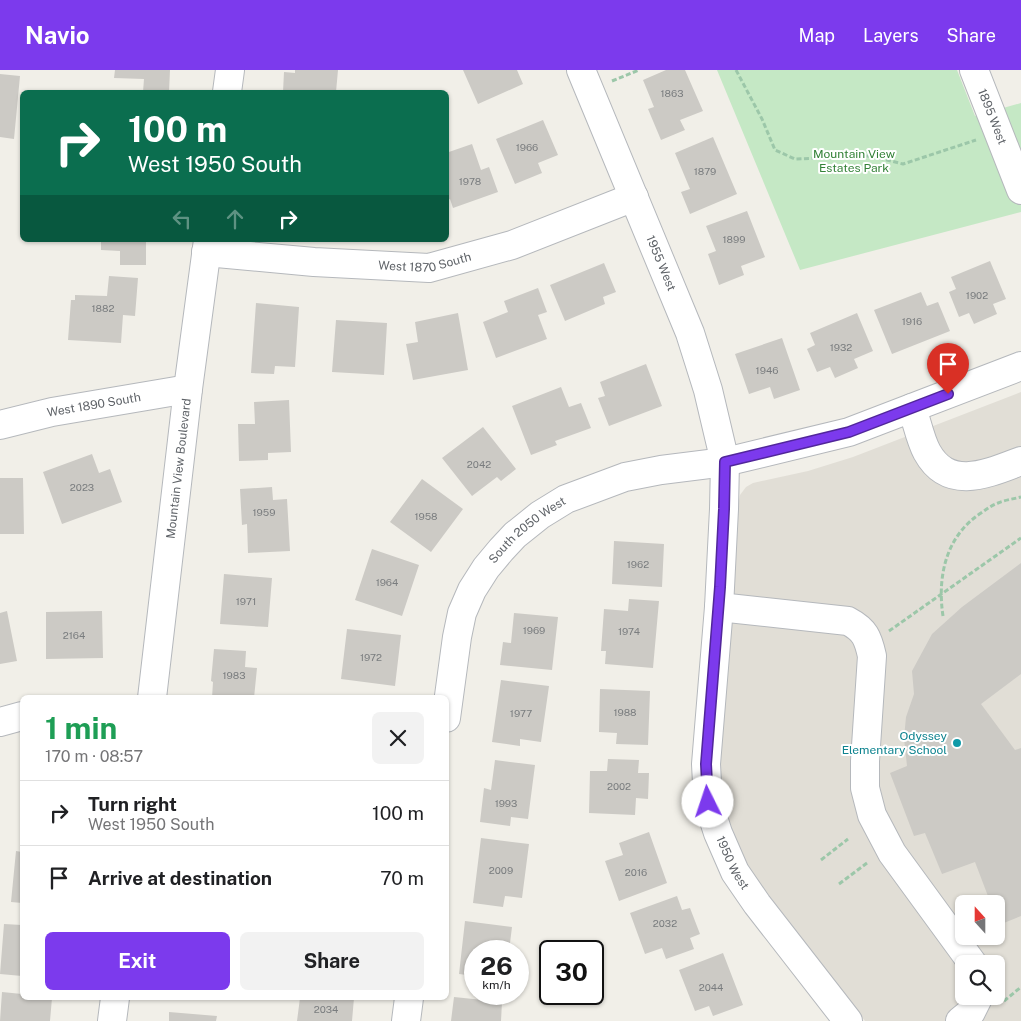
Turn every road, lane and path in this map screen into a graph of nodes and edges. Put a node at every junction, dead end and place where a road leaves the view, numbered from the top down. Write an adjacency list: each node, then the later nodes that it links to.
1 (230, 70): 7 (street)
2 (581, 70): 10 (street, 1955 West)
3 (639, 70): 6 (path)
4 (736, 70): 8 (path)
5 (974, 70): 9 (street, 1895 West)
6 (611, 81)
7 (227, 90)
8 (984, 137)
9 (1021, 190)
10 (634, 197): 11 (street, West 1870 South); 17 (street, 1955 West)
11 (207, 246): 13 (street, Mountain View Boulevard)
12 (1021, 366): 14 (street, South 2050 West)
13 (188, 389): 15 (street, West 1890 South); 24 (street, Mountain View Boulevard)
14 (912, 408): 16 (street); 17 (street, South 2050 West)
15 (0, 425)
16 (1021, 460)
17 (725, 462): 21 (street, 1950 West); 25 (street, South 2050 West)
18 (1021, 497): 20 (path)
19 (1021, 538): 20 (path)
20 (941, 596): 22 (path); 23 (path)
21 (718, 606): 32 (street); 40 (street, 1950 West)
22 (943, 616)
23 (885, 634)
24 (152, 695)
25 (449, 696)
26 (20, 717): 27 (street)
27 (0, 722)
28 (848, 839): 29 (path)
29 (821, 860)
30 (866, 863): 31 (path)
31 (839, 884)
32 (967, 955)
33 (1021, 987): 34 (path)
34 (1005, 993)
35 (115, 1000): 38 (street)
36 (409, 1000): 39 (street)
37 (981, 1005): 41 (street)
38 (112, 1021)
39 (406, 1021)
40 (848, 1021)
41 (960, 1021)

